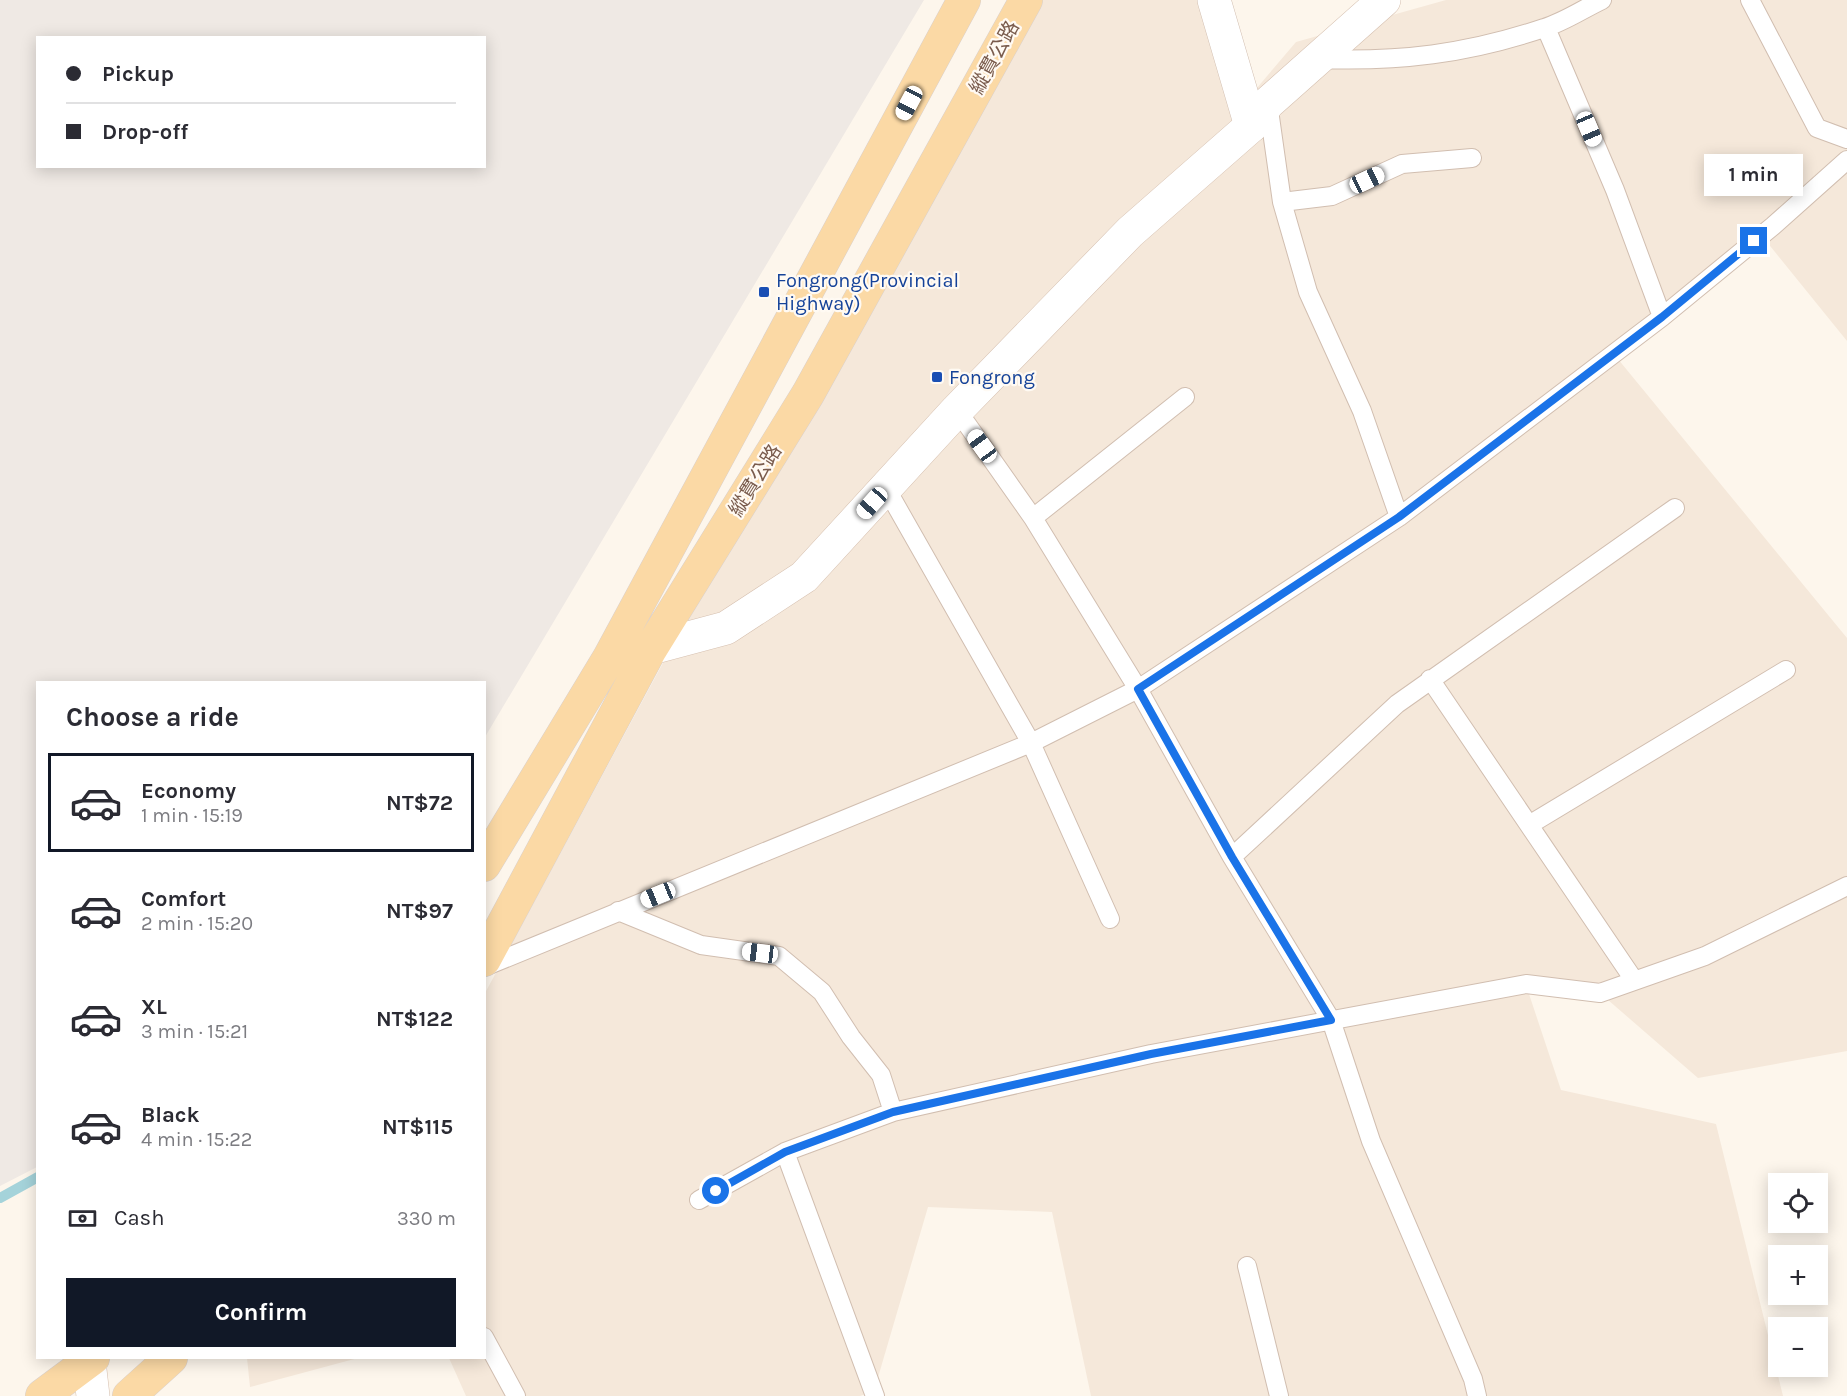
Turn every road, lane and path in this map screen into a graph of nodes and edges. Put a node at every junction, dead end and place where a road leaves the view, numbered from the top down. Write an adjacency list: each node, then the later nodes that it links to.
1 (964, 0): 22 (main road, 縱貫公路)
2 (1026, 0): 21 (main road, 縱貫公路)
3 (1214, 0): 9 (street)
4 (1384, 0): 8 (street)
5 (1602, 0): 7 (lane)
6 (1750, 0): 10 (lane)
7 (1546, 28): 8 (lane); 14 (lane)
8 (1318, 59): 9 (street)
9 (1260, 114): 13 (lane); 16 (street)
10 (1847, 140)
11 (1472, 158): 13 (lane)
12 (1847, 160): 14 (lane)
13 (1282, 202): 19 (lane)
14 (1662, 317): 19 (lane)
15 (1185, 397): 20 (lane)
16 (957, 410): 17 (street); 20 (lane)
17 (886, 488): 21 (street); 26 (lane)
18 (1675, 508): 24 (lane)
19 (1399, 517): 25 (lane)
20 (1033, 518): 25 (lane)
21 (650, 650): 22 (street); 33 (main road, 縱貫公路)
22 (609, 658): 29 (main road, 縱貫公路)
23 (1786, 670): 27 (lane)
24 (1430, 679): 27 (lane); 28 (lane)
25 (1138, 689): 26 (lane); 28 (lane)
26 (1031, 743): 31 (lane); 32 (lane)
27 (1529, 825): 35 (lane)
28 (1232, 857): 36 (lane)
29 (486, 863)
30 (1847, 886): 35 (lane)
31 (618, 911): 34 (lane); 37 (lane)
32 (1110, 920)
33 (486, 956)
34 (486, 966)
35 (1634, 980): 36 (lane)
36 (1331, 1020): 37 (lane); 50 (lane)
37 (893, 1112): 38 (lane)
38 (785, 1152): 39 (lane); 48 (lane)
39 (699, 1200)
40 (1247, 1266): 49 (lane)
41 (486, 1341): 47 (lane)
42 (91, 1359): 44 (main road); 45 (street)
43 (170, 1359): 46 (main road)
44 (42, 1396)
45 (93, 1396)
46 (129, 1396)
47 (516, 1396)
48 (875, 1396)
49 (1279, 1396)
50 (1477, 1396)

